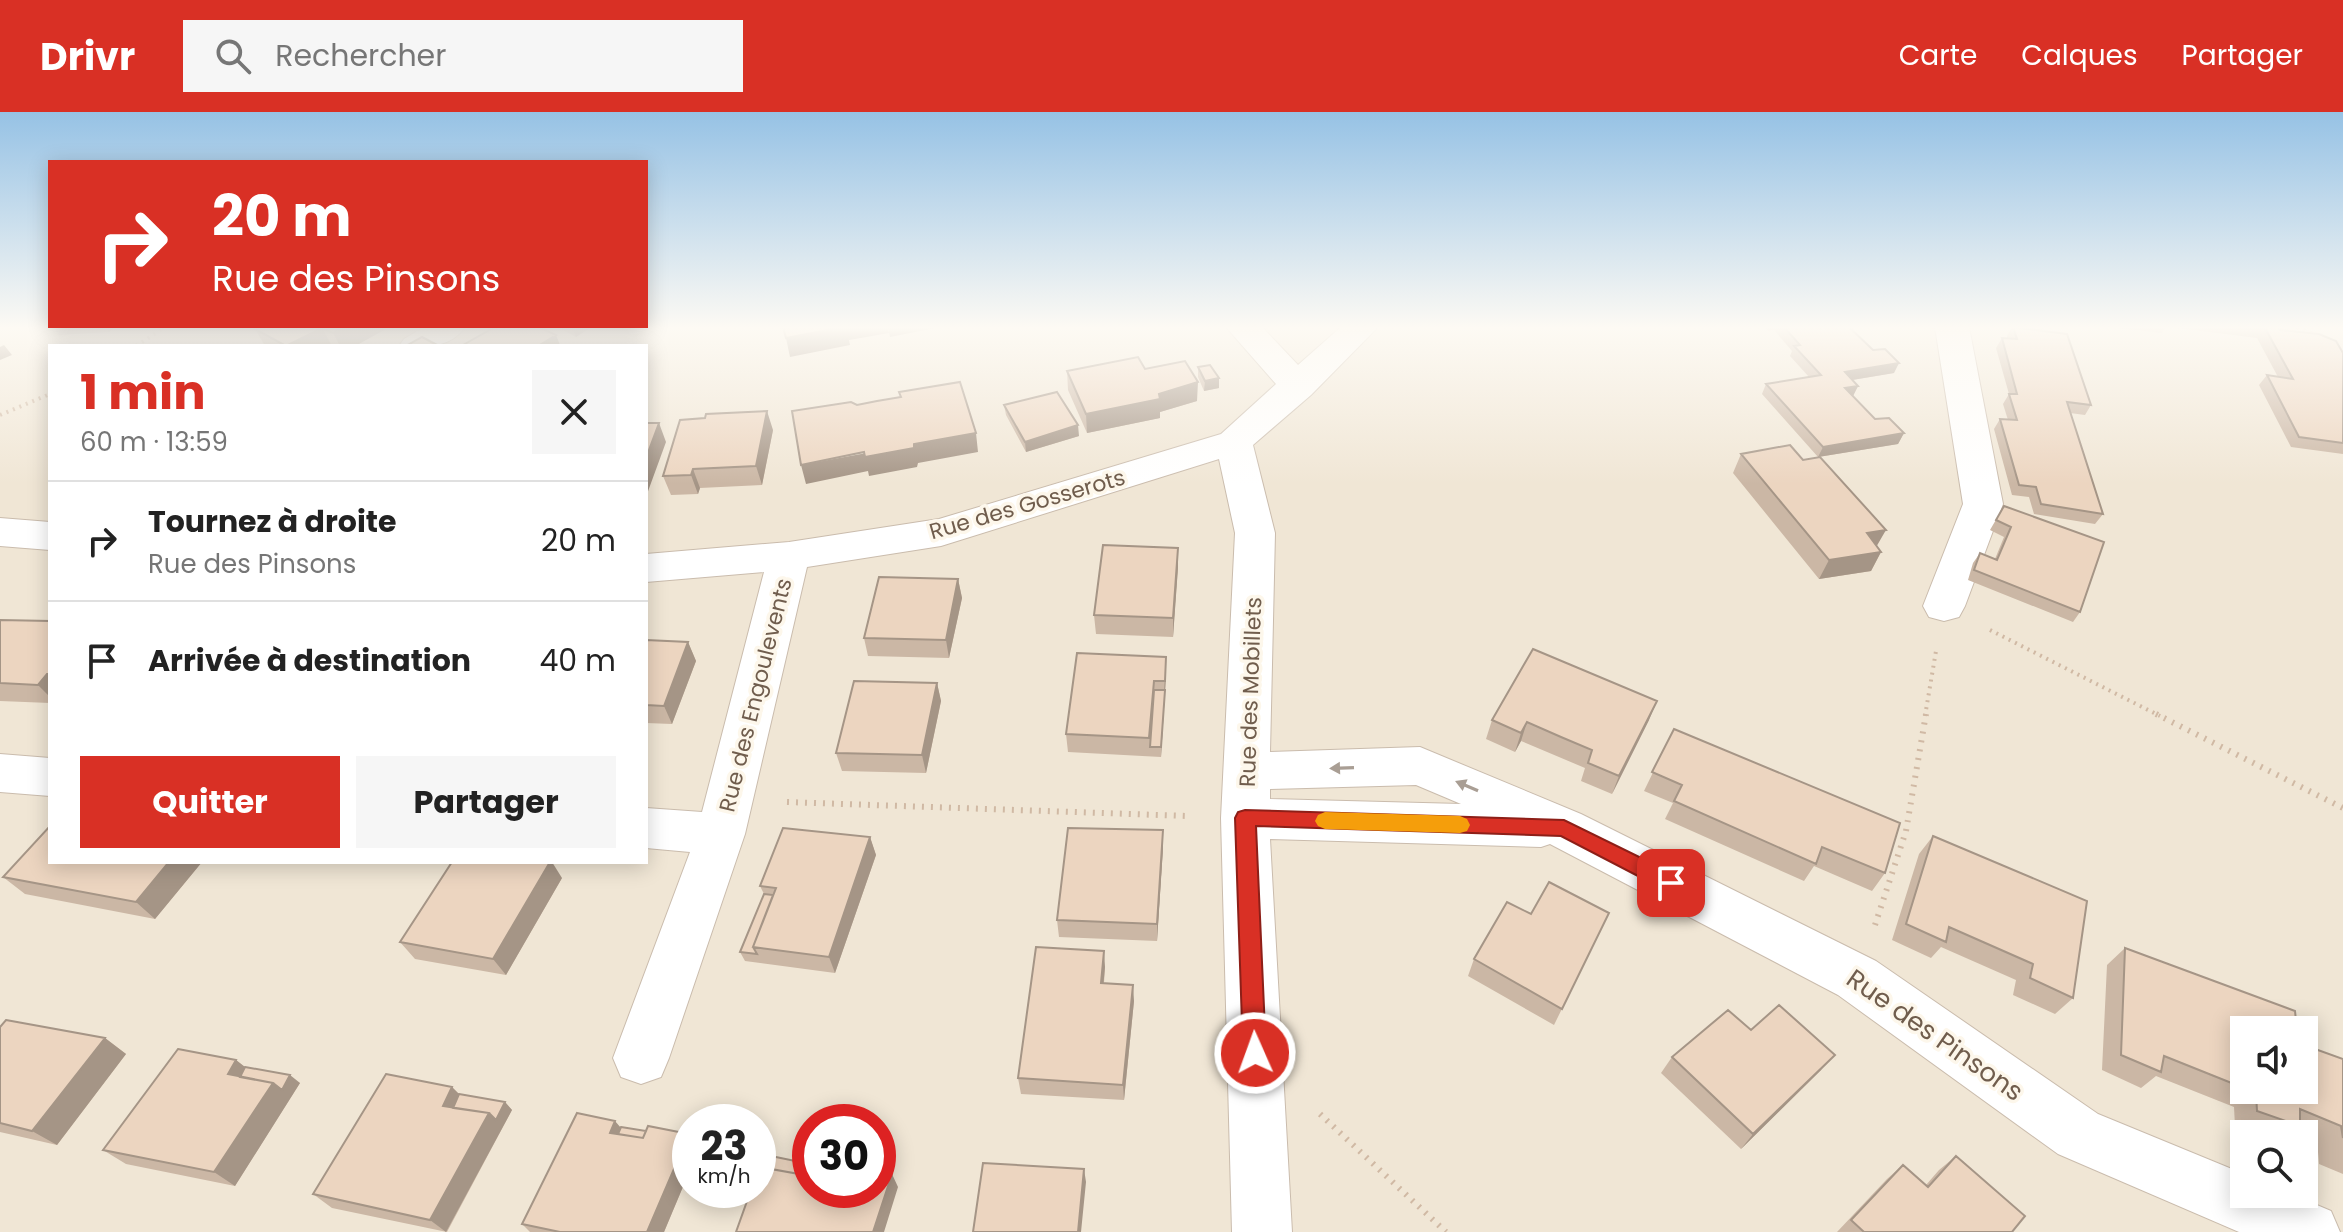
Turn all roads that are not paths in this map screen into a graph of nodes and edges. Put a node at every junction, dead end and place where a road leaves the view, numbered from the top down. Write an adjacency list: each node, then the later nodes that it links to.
1 (1291, 379): 4 (street)
2 (1306, 379): 4 (street, Rue des Gosserots)
3 (1961, 379): 10 (street)
4 (1298, 387): 5 (street, Rue des Gosserots)
5 (1234, 442): 8 (street, Rue des Gosserots); 11 (street, Rue des Mobillets)
6 (0, 532): 7 (street)
7 (48, 536)
8 (789, 556): 9 (street, Rue des Gosserots); 14 (street, Rue des Engoulevents)
9 (648, 568)
10 (1944, 606)
11 (1249, 771): 15 (street, Rue des Mobillets); 17 (street, Rue des Pinsons, one-way to 11)
12 (0, 773): 13 (street)
13 (48, 777)
14 (725, 817): 16 (street, Rue des Engoulevents); 18 (street, Rue des Engoulevents)
15 (1245, 818): 17 (street, Rue des Pinsons); 19 (street, Rue des Mobillets)
16 (648, 828)
17 (1564, 828): 20 (street, Rue des Pinsons)
18 (641, 1058)
19 (1262, 1232)
20 (2310, 1232)

